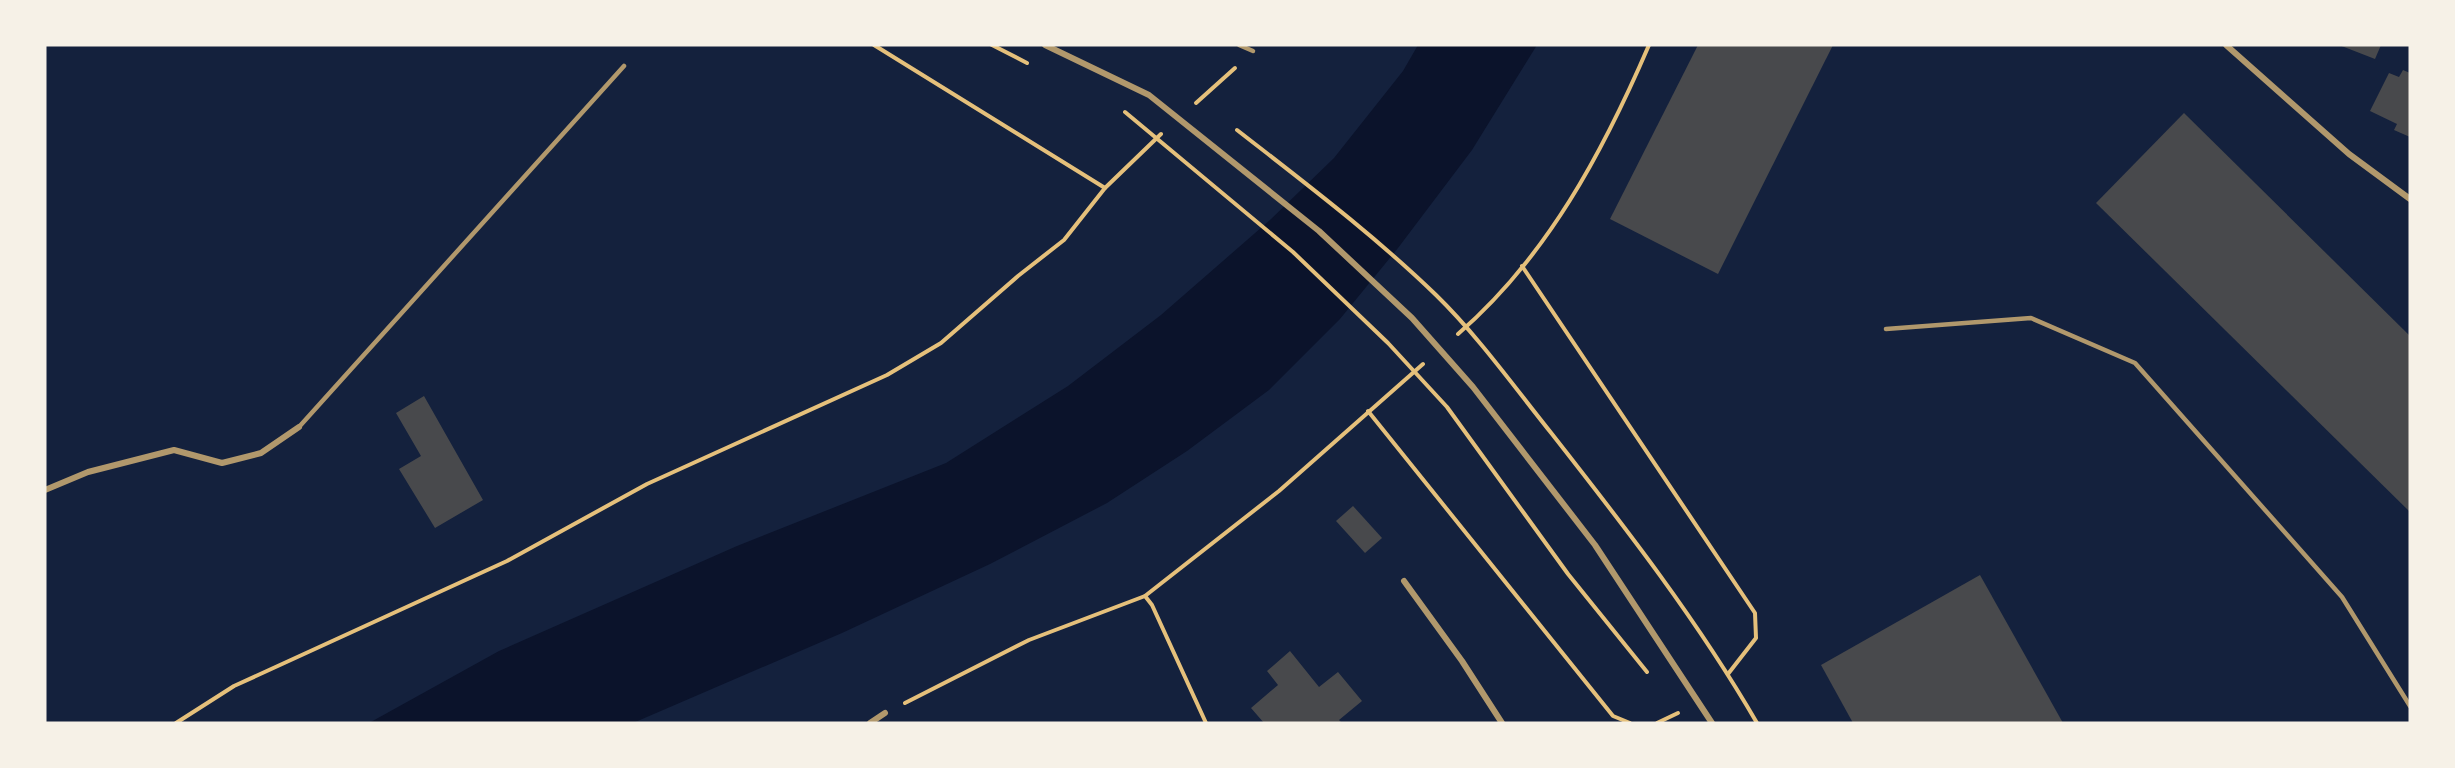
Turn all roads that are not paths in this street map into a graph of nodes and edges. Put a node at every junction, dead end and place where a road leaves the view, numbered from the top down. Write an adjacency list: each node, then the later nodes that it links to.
1 (1045, 45): 15 (street)
2 (1239, 45): 4 (lane)
3 (2226, 45): 6 (street)
4 (1253, 51)
5 (624, 66): 8 (lane)
6 (2410, 199)
7 (1887, 329): 11 (lane)
8 (299, 427): 9 (street)
9 (45, 490)
10 (1404, 581): 14 (street)
11 (2410, 706)
12 (885, 713): 13 (street)
13 (870, 723)
14 (1502, 723)
15 (1712, 723)

